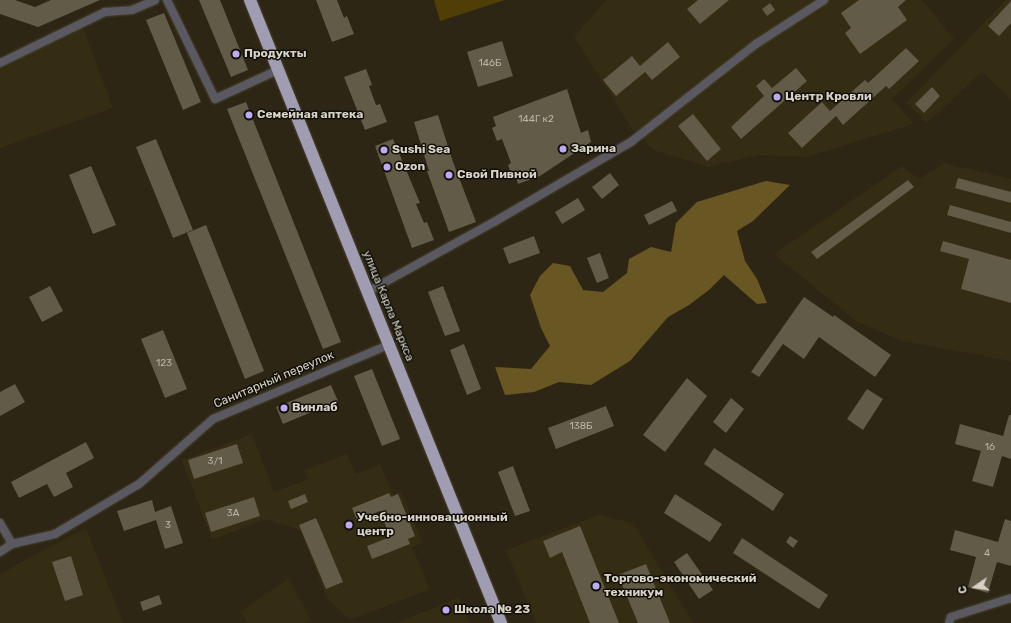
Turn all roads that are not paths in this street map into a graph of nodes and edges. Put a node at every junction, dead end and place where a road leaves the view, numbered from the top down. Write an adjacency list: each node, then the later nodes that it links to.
1 (155, 0): 5 (street)
2 (167, 0): 6 (street)
3 (250, 0): 6 (highway, улица Карла Маркса)
4 (824, 0): 7 (street)
5 (0, 62)
6 (278, 70): 7 (highway, улица Карла Маркса)
7 (367, 292): 8 (highway, улица Карла Маркса)
8 (388, 345): 10 (street, Санитарный переулок); 13 (highway, улица Карла Маркса)
9 (0, 523): 10 (street)
10 (12, 544): 11 (street, Санитарный переулок)
11 (0, 552)
12 (1011, 598): 14 (street)
13 (501, 623)
14 (949, 623)

